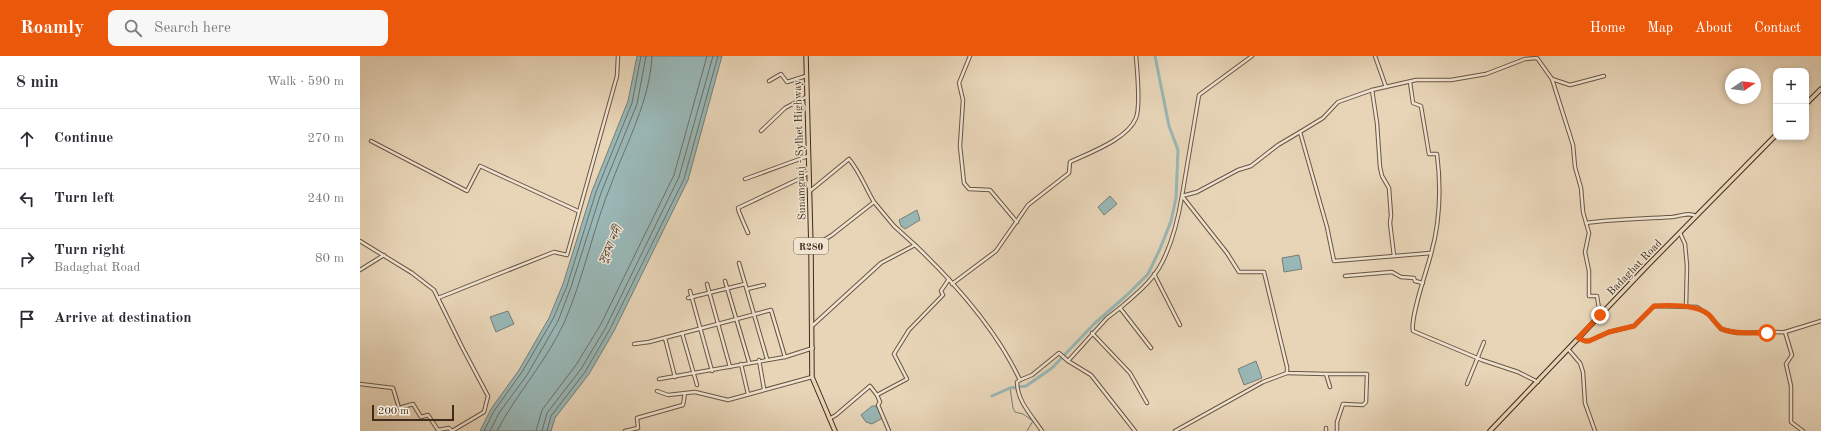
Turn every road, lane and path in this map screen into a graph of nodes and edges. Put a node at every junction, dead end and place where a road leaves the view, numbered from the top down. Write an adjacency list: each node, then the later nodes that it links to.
1 (618, 56): 28 (street)
2 (806, 56): 8 (main road, Sunamganj - Sylhet Highway / R280)
3 (970, 56): 30 (street)
4 (1136, 56): 30 (street)
5 (1252, 56): 26 (street)
6 (1376, 56): 13 (street)
7 (1536, 57): 10 (street); 12 (street)
8 (806, 76): 11 (street); 16 (main road, Sunamganj - Sylhet Highway / R280)
9 (1604, 76): 10 (street)
10 (1552, 79): 31 (street)
11 (769, 81)
12 (1410, 82): 13 (street); 37 (street)
13 (1386, 87): 15 (street)
14 (1821, 89): 17 (main road)
15 (1372, 90): 19 (street); 39 (street)
16 (806, 97): 18 (street); 22 (main road, Sunamganj - Sylhet Highway / R280)
17 (1809, 101)
18 (761, 131)
19 (1300, 132): 26 (street); 39 (street)
20 (1773, 138): 29 (main road, Badaghat Road)
21 (371, 141): 28 (street)
22 (808, 156): 23 (main road, Sunamganj - Sylhet Highway / R280); 24 (street)
23 (809, 172): 25 (main road, Sunamganj - Sylhet Highway / R280); 32 (street)
24 (745, 179)
25 (810, 191): 27 (street); 36 (main road, Sunamganj - Sylhet Highway / R280)
26 (1182, 196): 42 (street); 86 (street)
27 (874, 202): 35 (street); 36 (street)
28 (578, 210): 56 (street)
29 (1697, 216): 31 (street); 33 (main road, Badaghat Road)
30 (1016, 222): 50 (street)
31 (1586, 223): 60 (street)
32 (748, 233)
33 (1680, 233): 57 (street); 60 (main road, Badaghat Road)
34 (360, 241): 38 (street)
35 (915, 245): 44 (street); 65 (street)
36 (811, 248): 65 (main road, Sunamganj - Sylhet Highway / R280)
37 (1431, 253): 39 (street); 46 (street)
38 (384, 255): 41 (street); 56 (street)
39 (1394, 256)
40 (739, 263): 48 (street)
41 (360, 270)
42 (1154, 274): 58 (street); 64 (street)
43 (1345, 276): 46 (street)
44 (949, 279): 50 (street); 102 (street)
45 (725, 281): 51 (street)
46 (1423, 283): 78 (street)
47 (707, 284): 54 (street)
48 (745, 284): 51 (street); 52 (street)
49 (764, 284): 52 (street)
50 (952, 284): 92 (street)
51 (727, 288): 54 (street); 61 (street)
52 (747, 289): 59 (street)
53 (690, 291): 55 (street)
54 (709, 293): 55 (street); 63 (street)
55 (690, 297): 66 (street)
56 (438, 298): 105 (street)
57 (1685, 307): 67 (street); 71 (street)
58 (1120, 308): 69 (street); 75 (street)
59 (754, 315): 61 (street); 77 (street); 79 (street)
60 (1600, 315): 71 (main road, Badaghat Road)
61 (736, 320): 63 (street); 82 (street)
62 (1821, 321): 67 (street)
63 (719, 324): 66 (street); 84 (street)
64 (1180, 325)
65 (812, 326): 74 (main road, Sunamganj - Sylhet Highway / R280)
66 (700, 329): 68 (street); 85 (street)
67 (1785, 332): 115 (street)
68 (682, 333): 70 (street); 87 (street)
69 (1092, 333): 81 (street); 103 (street)
70 (665, 338): 73 (street); 89 (street)
71 (1578, 338): 76 (main road, Badaghat Road)
72 (1484, 342): 78 (street)
73 (634, 344)
74 (813, 348): 77 (street); 90 (main road, Sunamganj - Sylhet Highway / R280)
75 (1151, 348)
76 (1568, 349): 93 (main road, Badaghat Road); 114 (street)
77 (785, 357): 79 (street)
78 (1478, 357): 93 (street); 95 (street)
79 (767, 359): 80 (street)
80 (759, 360): 82 (street); 98 (street)
81 (1068, 360): 92 (street); 110 (street)
82 (749, 362): 83 (street)
83 (741, 364): 84 (street); 101 (street)
84 (730, 367): 85 (street)
85 (712, 371): 87 (street)
86 (1287, 373): 88 (street); 111 (street)
87 (695, 374): 89 (street); 96 (street)
88 (1326, 374): 97 (street); 112 (street)
89 (675, 377): 91 (street)
90 (812, 377): 98 (street); 104 (main road, Sunamganj - Sylhet Highway / R280)
91 (659, 379)
92 (1020, 380): 109 (street)
93 (1538, 382): 113 (main road, Badaghat Road)
94 (360, 384): 105 (street)
95 (1467, 384)
96 (696, 385)
97 (1330, 387)
98 (764, 389): 101 (street)
99 (657, 391): 100 (street)
100 (685, 393): 101 (street); 106 (street)
101 (748, 394)
102 (877, 395): 104 (street); 108 (street)
103 (1147, 403)
104 (829, 419): 107 (main road, Sunamganj - Sylhet Highway / R280)
105 (452, 431)
106 (625, 431)
107 (835, 431)
108 (889, 431)
109 (1042, 431)
110 (1135, 431)
111 (1175, 431)
112 (1337, 431)
113 (1490, 431)
114 (1595, 431)
115 (1803, 431)

